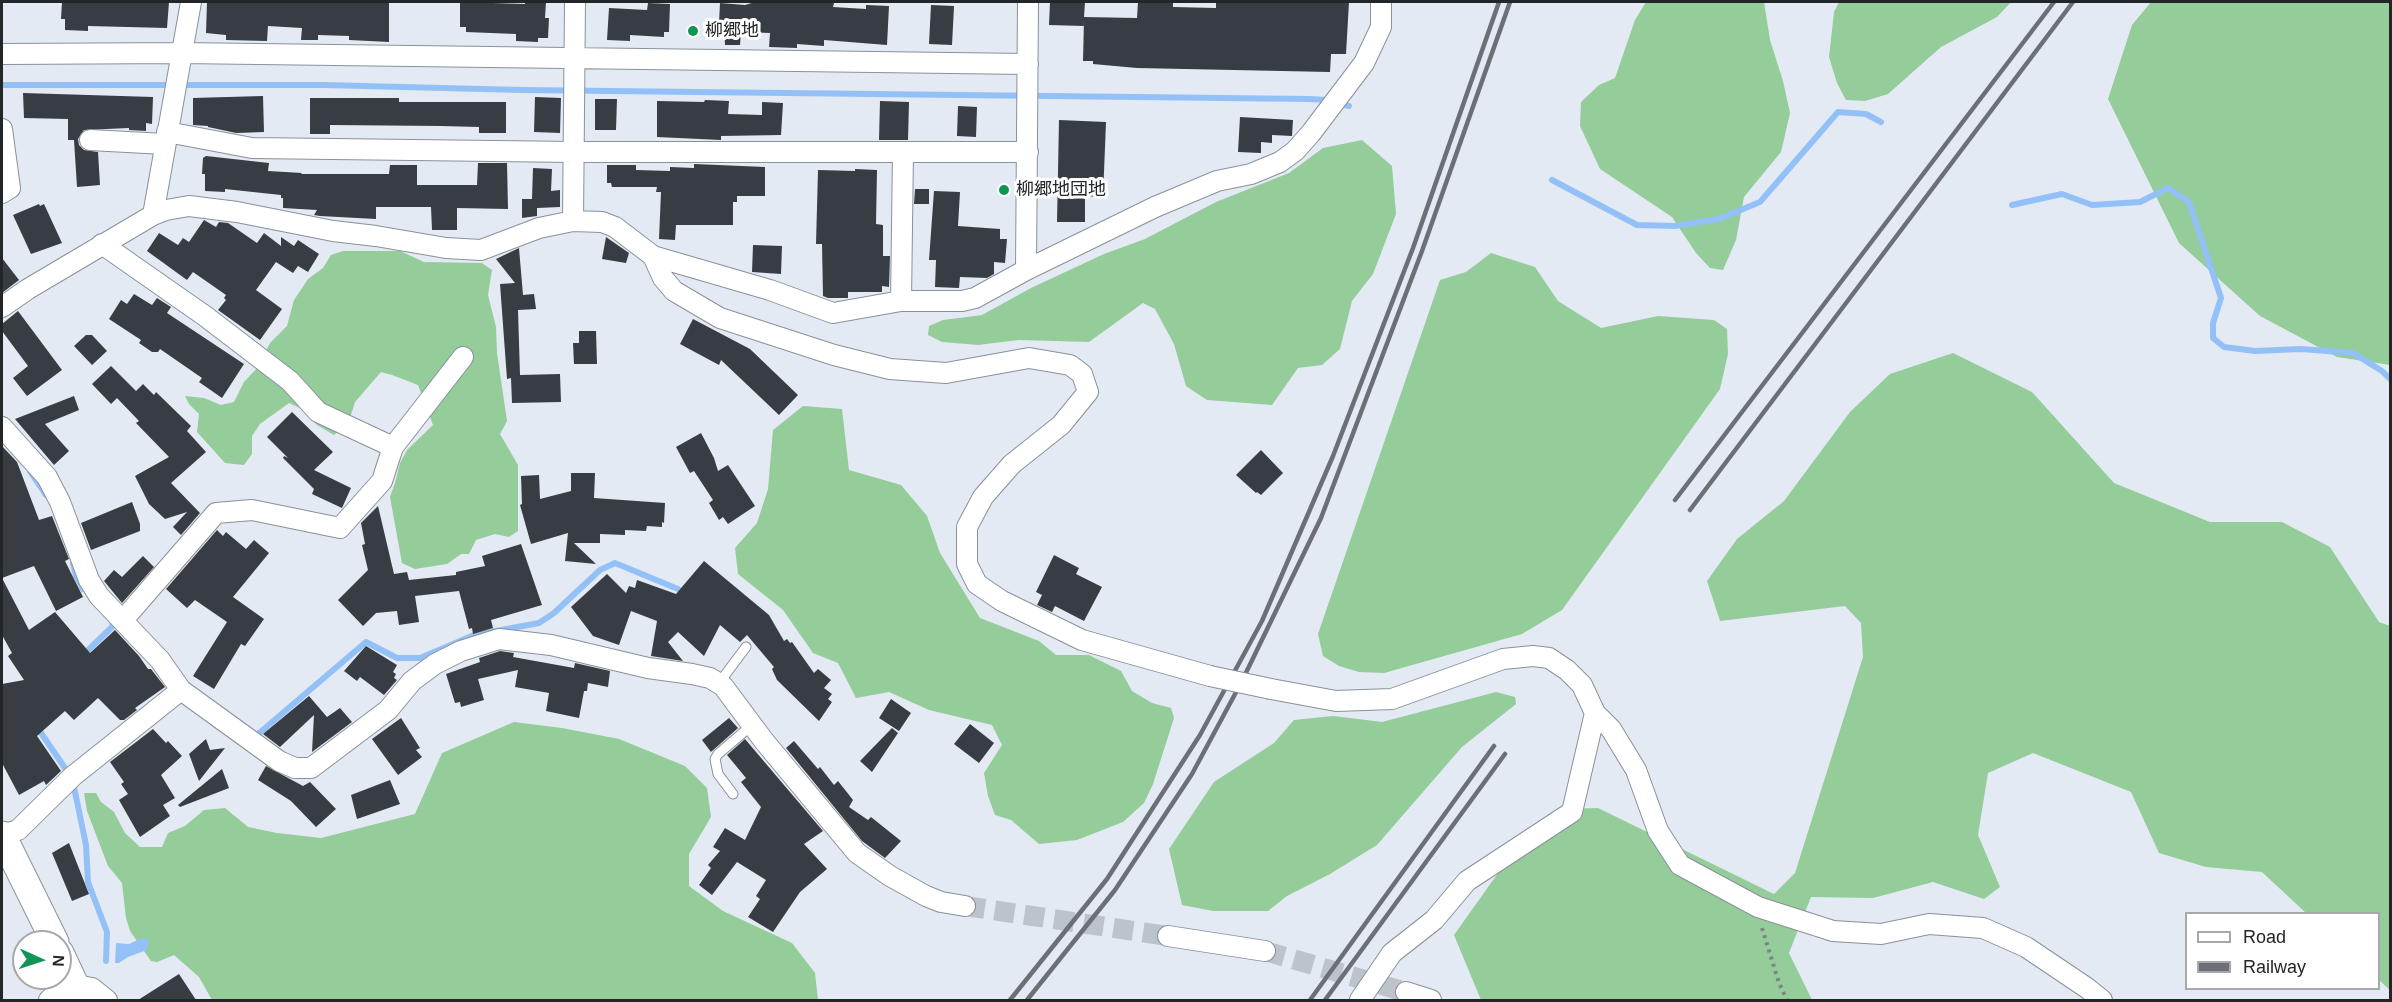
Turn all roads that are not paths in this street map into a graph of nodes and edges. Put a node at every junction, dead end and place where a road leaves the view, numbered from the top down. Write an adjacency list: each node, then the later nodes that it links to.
1 (191, 2): 5 (street)
2 (575, 2): 8 (street)
3 (1028, 2): 7 (street)
4 (1381, 2): 20 (street)
5 (181, 53): 6 (street); 8 (street); 10 (street)
6 (2, 54)
7 (1028, 64): 8 (street); 14 (street)
8 (576, 67): 12 (street)
9 (2, 129): 15 (street)
10 (166, 138): 11 (street); 12 (street); 16 (street)
11 (90, 140)
12 (575, 152): 13 (street); 17 (street)
13 (903, 152): 14 (street); 21 (street)
14 (1028, 152): 20 (street)
15 (2, 193)
16 (153, 215): 17 (street); 18 (street)
17 (573, 221): 19 (street)
18 (102, 244): 22 (street); 25 (street)
19 (653, 256): 21 (street); 30 (street, bridge)
20 (1026, 270): 21 (street)
21 (901, 301)
22 (2, 307)
23 (463, 357): 25 (street)
24 (2, 426): 26 (street)
25 (393, 447): 26 (street)
26 (123, 620): 29 (street)
27 (746, 647): 28 (lane)
28 (719, 683): 29 (street); 31 (street)
29 (181, 690): 33 (street)
30 (1595, 713): 43 (street); 45 (street)
31 (752, 725): 32 (lane); 34 (street)
32 (733, 794)
33 (2, 835): 35 (main road)
34 (965, 906)
35 (49, 930)
36 (1167, 936): 37 (street)
37 (1264, 951)
38 (72, 978): 40 (main road)
39 (1406, 992): 44 (street)
40 (79, 993): 41 (street); 42 (street)
41 (49, 1000)
42 (107, 1000)
43 (1360, 1000)
44 (1431, 1000)
45 (2102, 1000)

